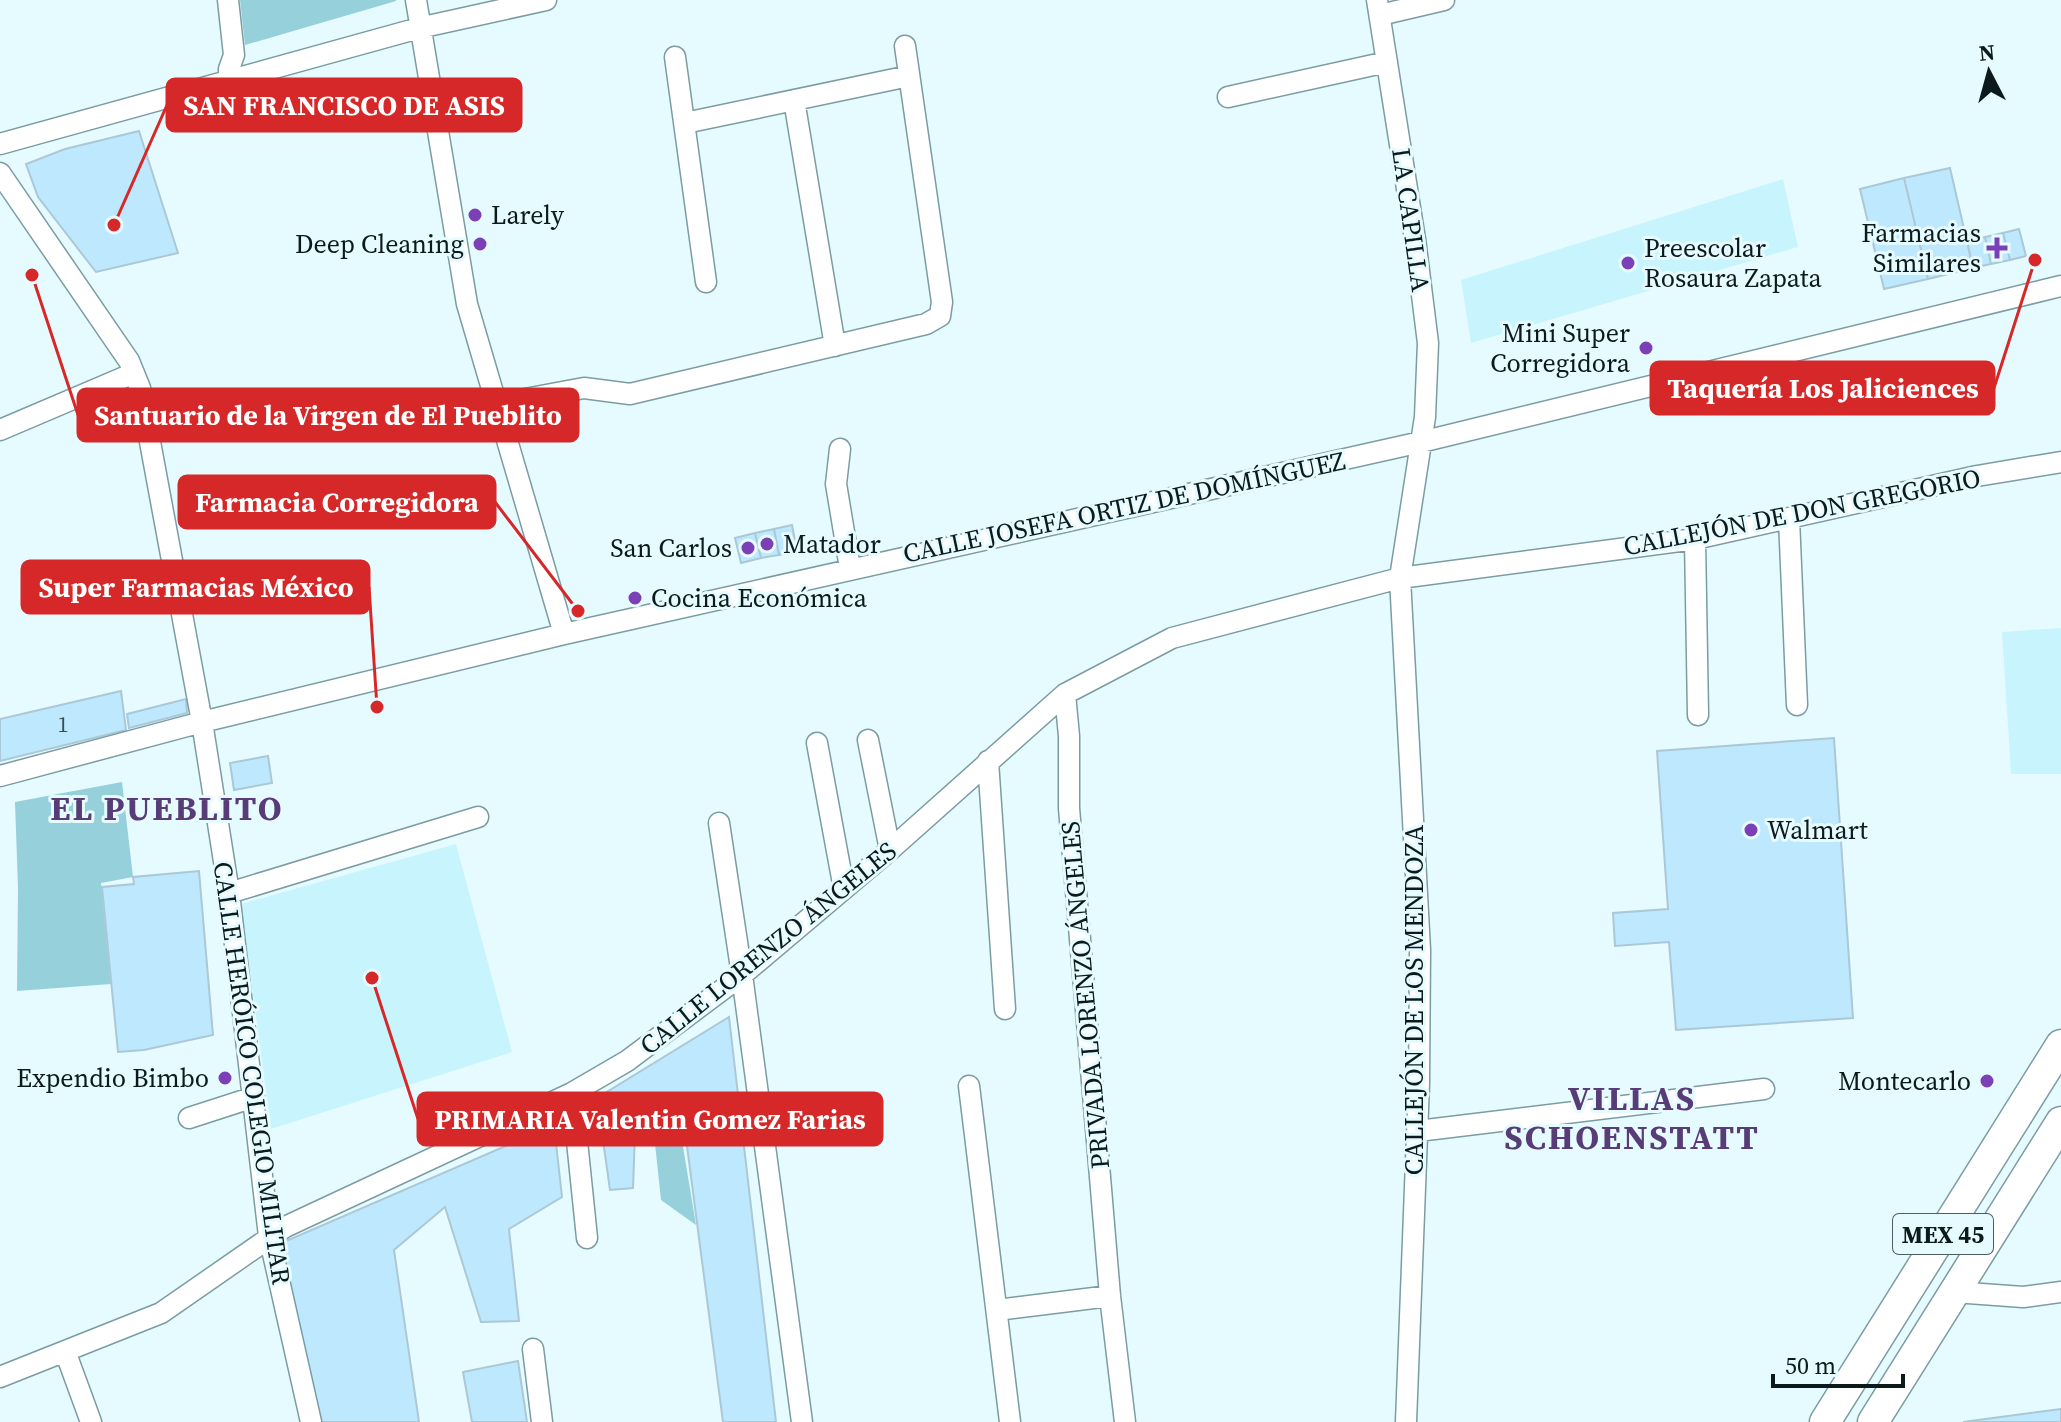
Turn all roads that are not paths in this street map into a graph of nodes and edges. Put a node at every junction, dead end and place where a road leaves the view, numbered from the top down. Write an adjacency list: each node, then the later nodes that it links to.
1 (228, 0): 11 (street)
2 (416, 0): 6 (street)
3 (546, 0): 6 (street)
4 (1444, 0): 5 (street)
5 (1378, 8): 9 (street, LA CAPILLA)
6 (419, 28): 11 (street); 21 (street)
7 (905, 46): 10 (street)
8 (675, 57): 14 (street)
9 (1387, 62): 12 (street); 23 (street, LA CAPILLA)
10 (909, 76): 13 (street); 19 (street)
11 (229, 80): 15 (street)
12 (1228, 97)
13 (794, 100): 14 (street); 19 (street)
14 (685, 123): 17 (street)
15 (0, 144)
16 (0, 173): 20 (street, CALLE HERÓICO COLEGIO MILITAR)
17 (706, 282)
18 (2061, 286): 23 (street, CALLE JOSEFA ORTIZ DE DOMÍNGUEZ)
19 (835, 346): 21 (street)
20 (134, 373): 22 (street); 34 (street, CALLE HERÓICO COLEGIO MILITAR)
21 (498, 404): 30 (street)
22 (0, 430)
23 (1421, 442): 28 (street, CALLE JOSEFA ORTIZ DE DOMÍNGUEZ); 29 (street)
24 (840, 449): 28 (street)
25 (2061, 462): 26 (street, CALLEJÓN DE DON GREGORIO)
26 (1789, 519): 27 (street, CALLEJÓN DE DON GREGORIO); 32 (street)
27 (1695, 539): 29 (street, CALLEJÓN DE DON GREGORIO); 33 (street)
28 (850, 568): 30 (street, CALLE JOSEFA ORTIZ DE DOMÍNGUEZ)
29 (1400, 578): 31 (street, CALLE LORENZO ÁNGELES); 53 (street, CALLEJÓN DE LOS MENDOZA)
30 (564, 634): 34 (street, CALLE JOSEFA ORTIZ DE DOMÍNGUEZ)
31 (1065, 694): 37 (street, CALLE LORENZO ÁNGELES); 58 (street, PRIVADA LORENZO ÁNGELES)
32 (1797, 705)
33 (1698, 715)
34 (202, 722): 38 (street, CALLE JOSEFA ORTIZ DE DOMÍNGUEZ); 43 (street, CALLE HERÓICO COLEGIO MILITAR)
35 (868, 740): 41 (street)
36 (817, 743): 42 (street)
37 (988, 761): 41 (street, CALLE LORENZO ÁNGELES); 45 (street)
38 (0, 776)
39 (478, 817): 43 (street)
40 (719, 823): 44 (street)
41 (890, 850): 42 (street, CALLE LORENZO ÁNGELES)
42 (844, 889): 44 (street, CALLE LORENZO ÁNGELES)
43 (229, 893): 50 (street, CALLE HERÓICO COLEGIO MILITAR)
44 (742, 975): 49 (street, CALLE LORENZO ÁNGELES); 66 (street)
45 (1005, 1009)
46 (2061, 1045): 70 (highway, MEX 45)
47 (969, 1086): 59 (street)
48 (1764, 1089): 53 (street)
49 (572, 1093): 54 (street, CALLE LORENZO ÁNGELES); 55 (street)
50 (254, 1097): 51 (street); 54 (street, CALLE HERÓICO COLEGIO MILITAR)
51 (189, 1118)
52 (2061, 1122): 56 (highway, MEX 45)
53 (1418, 1131): 69 (street, CALLEJÓN DE LOS MENDOZA)
54 (269, 1236): 61 (street, CALLE LORENZO ÁNGELES); 64 (street, CALLE HERÓICO COLEGIO MILITAR)
55 (587, 1238)
56 (1954, 1292): 57 (street); 71 (highway, MEX 45)
57 (2061, 1292)
58 (1110, 1296): 59 (street); 68 (street, PRIVADA LORENZO ÁNGELES)
59 (997, 1310): 67 (street)
60 (533, 1349): 65 (street)
61 (65, 1351): 62 (street, CALLE LORENZO ÁNGELES); 63 (street)
62 (0, 1377)
63 (91, 1422)
64 (311, 1422)
65 (542, 1422)
66 (802, 1422)
67 (1010, 1422)
68 (1125, 1422)
69 (1406, 1422)
70 (1825, 1422)
71 (1873, 1422)

